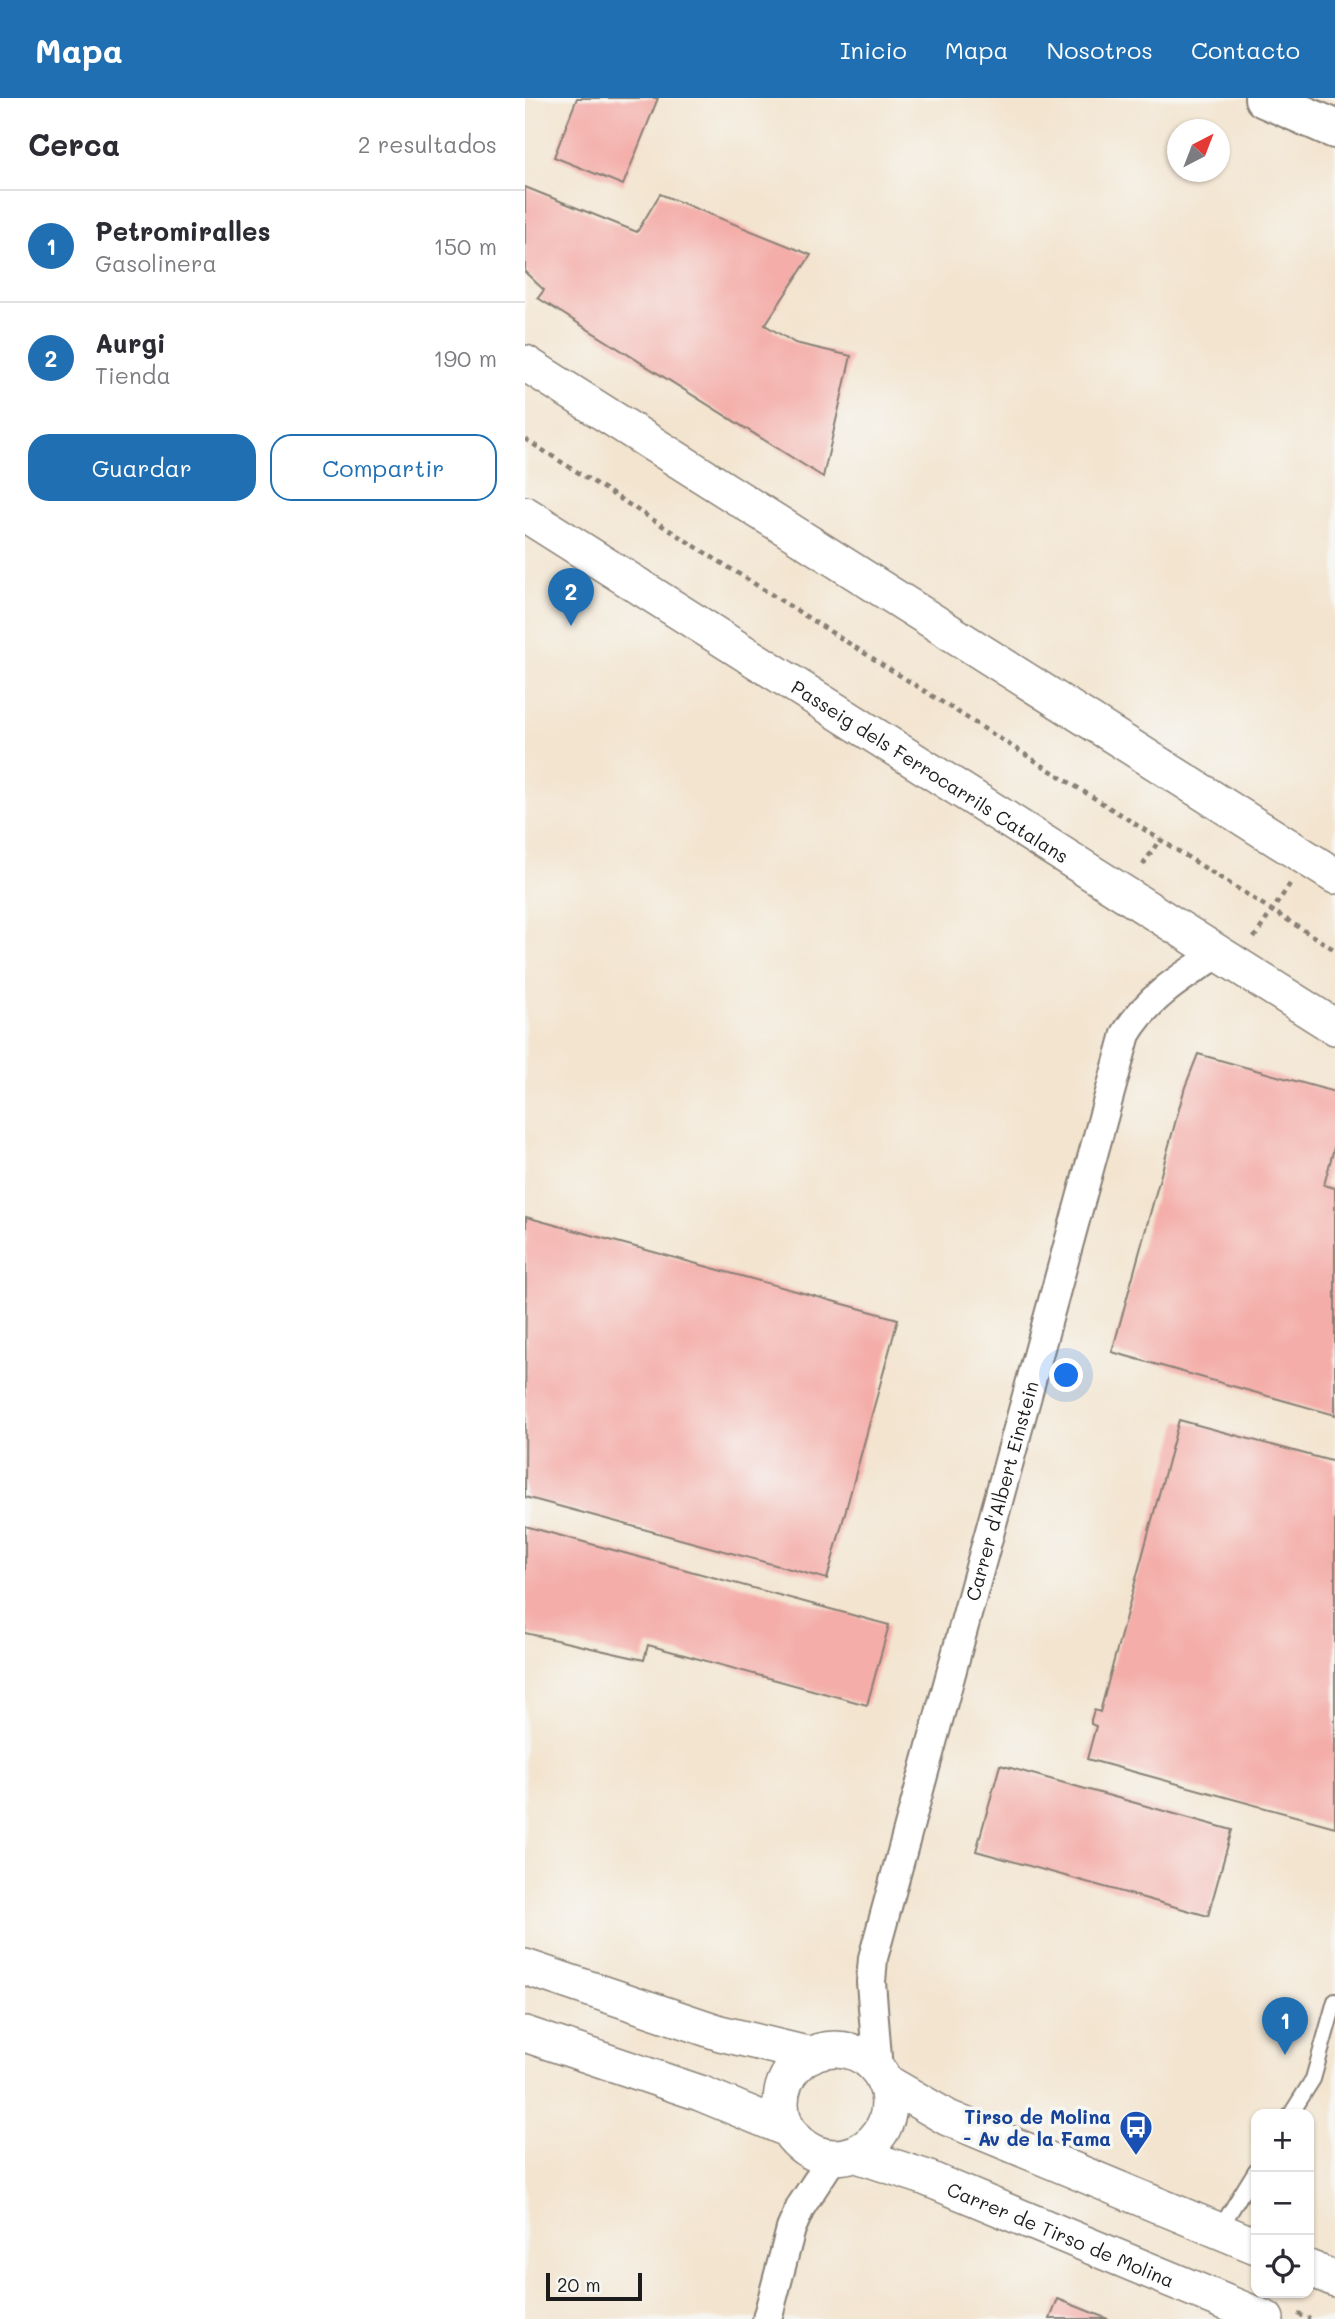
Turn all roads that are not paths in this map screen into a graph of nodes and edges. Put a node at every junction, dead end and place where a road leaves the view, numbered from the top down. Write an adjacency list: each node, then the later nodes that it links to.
1 (1263, 98): 2 (main road)
2 (1335, 129)
3 (525, 363): 5 (street)
4 (525, 514): 6 (street, Passeig dels Ferrocarrils Catalans)
5 (1335, 876)
6 (1219, 953): 7 (street, Passeig dels Ferrocarrils Catalans); 12 (street, Carrer d'Albert Einstein)
7 (1335, 1027)
8 (525, 1967): 11 (street)
9 (1335, 2001): 13 (lane)
10 (525, 2034): 14 (street)
11 (811, 2055): 12 (street); 14 (street)
12 (881, 2076): 15 (street); 17 (street)
13 (1294, 2109)
14 (787, 2129): 15 (street)
15 (843, 2155): 21 (street); 22 (street, Carrer de Tirso de Molina)
16 (1255, 2172): 17 (lane)
17 (1219, 2231): 18 (street)
18 (1251, 2244)
19 (1314, 2270): 20 (street)
20 (1335, 2279)
21 (767, 2319)
22 (1266, 2319)

